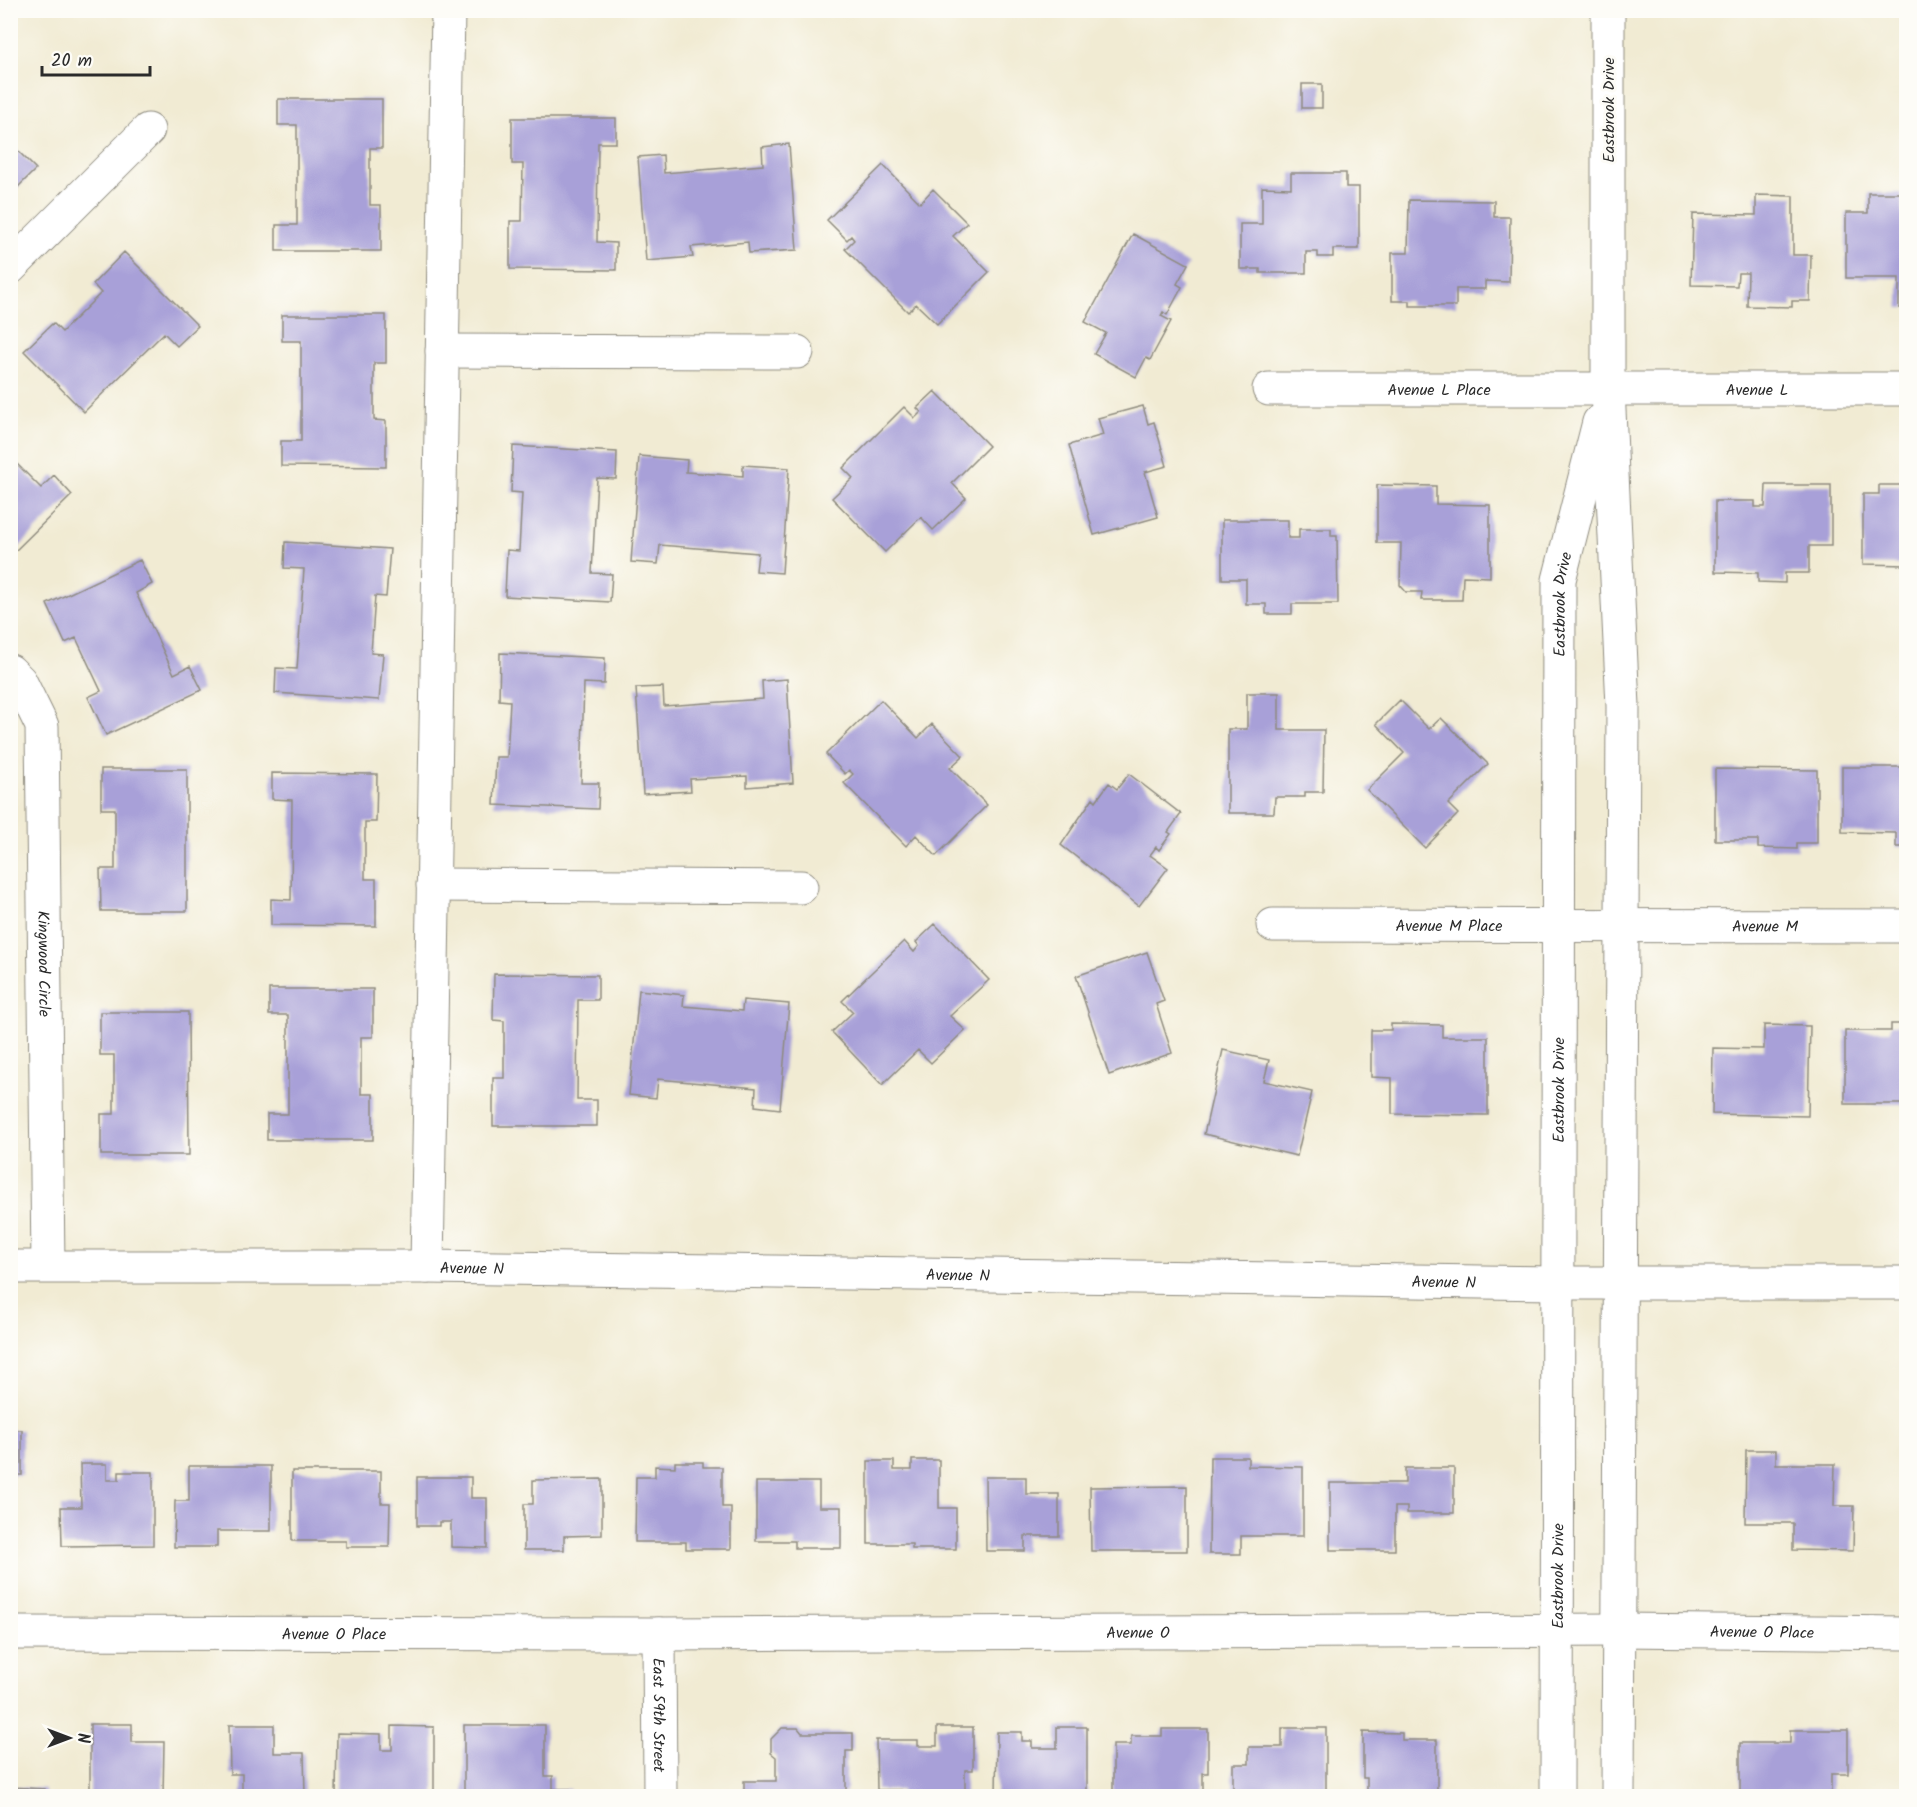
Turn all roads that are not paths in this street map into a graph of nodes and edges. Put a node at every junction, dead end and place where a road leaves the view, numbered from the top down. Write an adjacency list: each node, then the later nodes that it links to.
1 (448, 10): 5 (street)
2 (1608, 10): 8 (street, Eastbrook Drive)
3 (148, 130): 4 (street)
4 (10, 268)
5 (442, 351): 6 (street); 11 (street)
6 (797, 352)
7 (1269, 389): 8 (street, Avenue L Place)
8 (1608, 389): 9 (street, Avenue L); 13 (street, Eastbrook Drive); 14 (street, Eastbrook Drive)
9 (1906, 389)
10 (10, 671): 17 (street, Kingwood Circle)
11 (434, 885): 12 (street); 19 (street)
12 (801, 887)
13 (1558, 924): 14 (street, Avenue M Place); 15 (street, Avenue M Place); 20 (street, Eastbrook Drive)
14 (1623, 924): 16 (street, Avenue M); 21 (street, Eastbrook Drive)
15 (1274, 925)
16 (1906, 926)
17 (48, 1266): 18 (street, Avenue N); 19 (street, Avenue N)
18 (10, 1267)
19 (427, 1267): 20 (street, Avenue N)
20 (1557, 1283): 21 (street, Avenue N); 23 (street, Eastbrook Drive)
21 (1620, 1283): 22 (street, Avenue N); 24 (street, Eastbrook Drive)
22 (1906, 1283)
23 (1559, 1630): 24 (street, Avenue O); 27 (street, Avenue O); 29 (street, Eastbrook Drive)
24 (1618, 1630): 26 (street, Avenue O Place); 30 (street, Eastbrook Drive)
25 (10, 1633): 27 (street, Avenue O Place)
26 (1906, 1633)
27 (658, 1634): 28 (street, East 59th Street)
28 (660, 1797)
29 (1557, 1797)
30 (1618, 1797)

